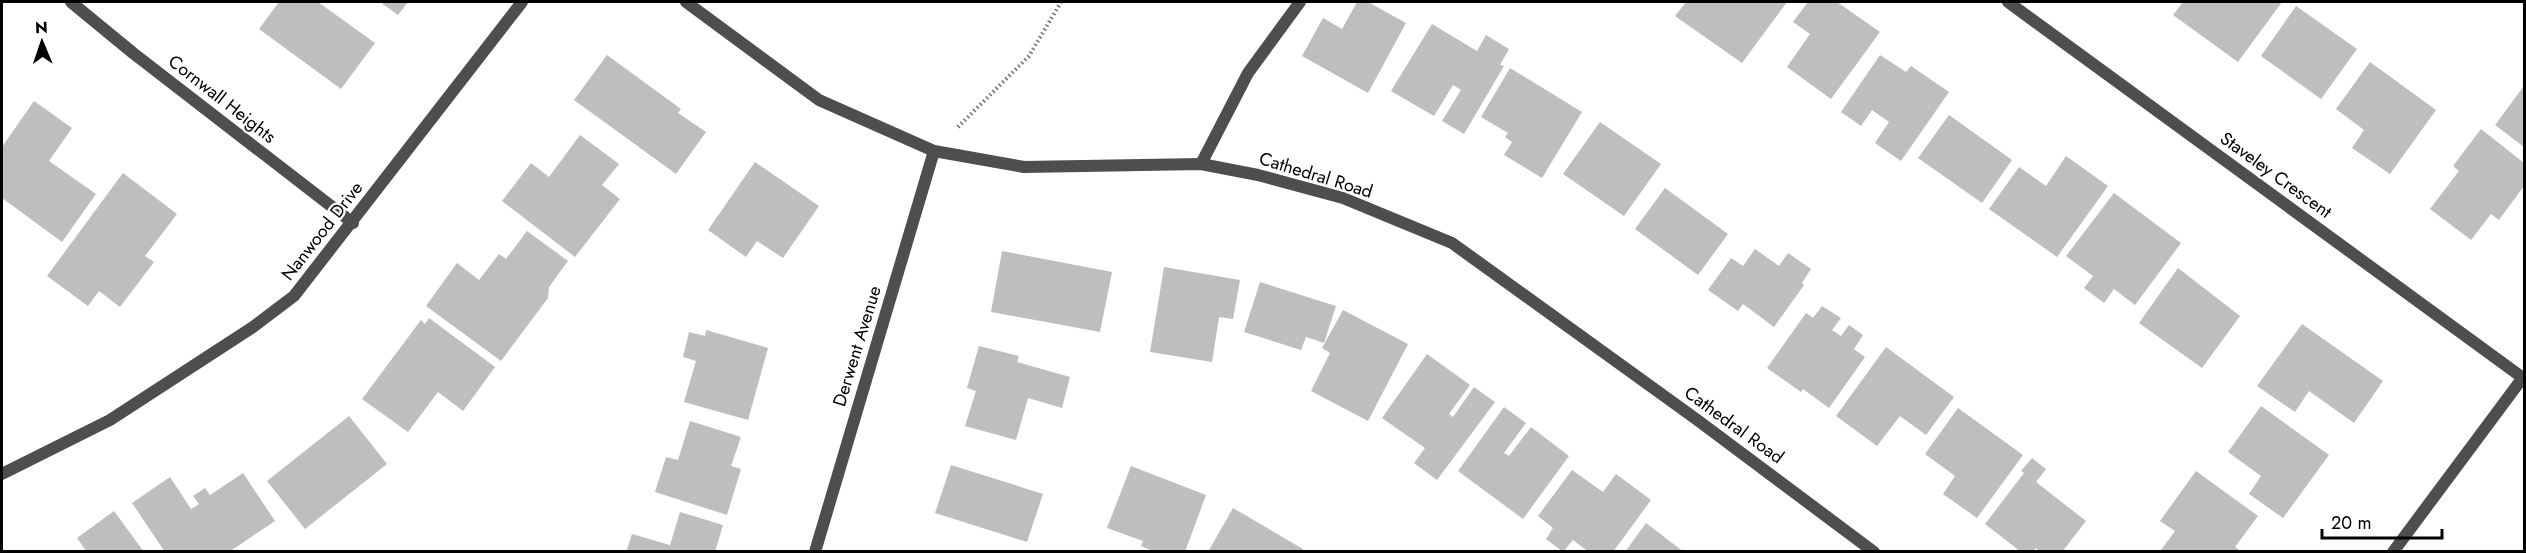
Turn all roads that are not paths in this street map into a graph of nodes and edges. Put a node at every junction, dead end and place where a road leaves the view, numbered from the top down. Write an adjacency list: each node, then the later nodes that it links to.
1 (71, 2): 8 (street, Cornwall Heights)
2 (522, 2): 8 (street, Nanwood Drive)
3 (686, 2): 6 (street, Cathedral Road)
4 (1300, 2): 7 (street)
5 (2008, 2): 9 (street, Staveley Crescent)
6 (934, 151): 7 (street, Cathedral Road); 11 (street, Derwent Avenue)
7 (1201, 164): 12 (street, Cathedral Road)
8 (353, 223): 10 (street, Nanwood Drive)
9 (2524, 377): 13 (street)
10 (2, 474)
11 (815, 552)
12 (1874, 552)
13 (2393, 552)

